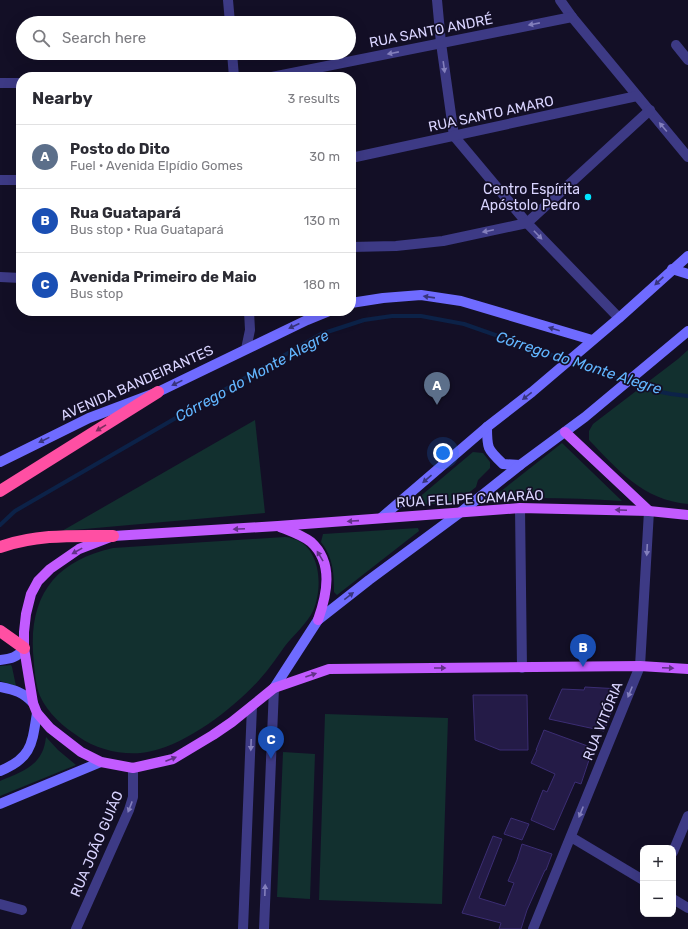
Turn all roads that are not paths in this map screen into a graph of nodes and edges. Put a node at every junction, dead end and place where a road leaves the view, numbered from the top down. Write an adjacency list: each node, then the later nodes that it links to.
1 (228, 0): 4 (street)
2 (437, 0): 6 (street)
3 (560, 0): 5 (street)
4 (229, 16)
5 (572, 17): 6 (street, RUA SANTO ANDRÉ, one-way to 6); 14 (street)
6 (441, 43): 11 (street, RUA SANTO ANDRÉ, one-way to 11); 16 (street, one-way to 16)
7 (676, 45): 9 (street)
8 (233, 60): 10 (street)
9 (688, 60)
10 (234, 72)
11 (297, 72)
12 (0, 83): 13 (street)
13 (16, 83)
14 (637, 96): 15 (street); 16 (street, RUA SANTO AMARO)
15 (650, 110): 18 (street, one-way to 15); 21 (street)
16 (454, 136): 17 (street, RUA SANTO AMARO); 21 (street)
17 (356, 157)
18 (688, 157)
19 (0, 180): 20 (street)
20 (16, 180)
21 (527, 223): 22 (street, one-way to 22); 31 (street, one-way to 31)
22 (356, 247)
23 (688, 256): 24 (main road)
24 (672, 269): 25 (main road); 31 (main road, one-way to 31)
25 (688, 274)
26 (0, 277): 27 (street)
27 (16, 278)
28 (356, 302): 33 (main road, one-way to 28)
29 (249, 316): 34 (street)
30 (317, 316): 34 (main road, AVENIDA BANDEIRANTES, one-way to 34)
31 (619, 318): 33 (main road)
32 (688, 331): 37 (main road)
33 (592, 340): 36 (main road, one-way to 36)
34 (246, 349): 35 (main road, AVENIDA BANDEIRANTES, one-way to 35)
35 (158, 392): 38 (main road, AVENIDA BANDEIRANTES, one-way to 38); 40 (highway, one-way to 40)
36 (487, 427): 39 (main road); 45 (main road, one-way to 45)
37 (565, 432): 39 (main road); 42 (main road)
38 (0, 462)
39 (520, 465): 43 (main road)
40 (0, 491)
41 (520, 508): 42 (main road, RUA FELIPE CAMARÃO, one-way to 41); 43 (main road, RUA FELIPE CAMARÃO); 54 (street)
42 (649, 511): 44 (main road, RUA FELIPE CAMARÃO); 53 (street, RUA VITÓRIA, one-way to 53)
43 (462, 512): 45 (main road, RUA FELIPE CAMARÃO); 49 (main road, one-way to 43)
44 (688, 515)
45 (381, 518): 46 (main road, RUA FELIPE CAMARÃO, one-way to 46)
46 (278, 526): 47 (main road, one-way to 47); 49 (main road, one-way to 46)
47 (113, 536): 48 (highway); 51 (main road, one-way to 51)
48 (0, 547)
49 (318, 620): 57 (main road)
50 (0, 631): 51 (highway)
51 (24, 648): 52 (main road); 58 (main road)
52 (0, 660)
53 (640, 666): 54 (main road); 55 (main road, one-way to 55); 66 (street, RUA VITÓRIA, one-way to 66)
54 (522, 668): 57 (main road, one-way to 54)
55 (688, 669)
56 (0, 688): 58 (main road)
57 (274, 688): 59 (main road); 75 (street, one-way to 57)
58 (33, 703): 60 (main road)
59 (252, 706): 62 (main road, one-way to 59); 74 (street, one-way to 74)
60 (37, 713): 61 (main road); 63 (main road)
61 (101, 762): 62 (main road); 64 (main road)
62 (134, 768): 73 (street, RUA JOÃO GUIÃO, one-way to 73)
63 (0, 771)
64 (0, 804)
65 (688, 816): 67 (street)
66 (571, 837): 68 (street); 76 (street, RUA VITÓRIA)
67 (676, 845)
68 (640, 878)
69 (676, 901): 71 (street)
70 (0, 904): 72 (street)
71 (688, 908)
72 (22, 910)
73 (76, 929)
74 (243, 929)
75 (264, 929)
76 (533, 929)

